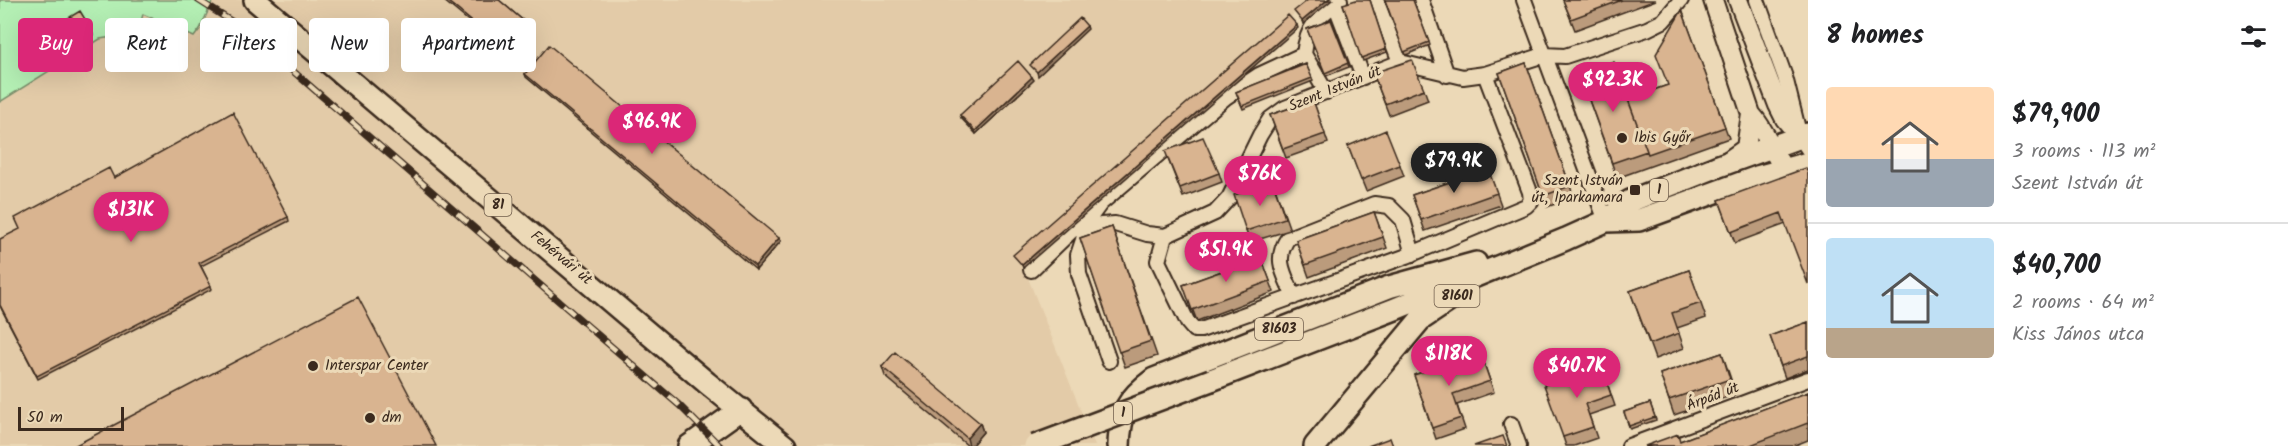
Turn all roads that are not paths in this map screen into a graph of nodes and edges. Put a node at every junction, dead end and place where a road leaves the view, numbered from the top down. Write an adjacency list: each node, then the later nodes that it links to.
1 (255, 0): 32 (main road, Fehérvári út / 81)
2 (1376, 0): 12 (street)
3 (1421, 0): 14 (street)
4 (1524, 0): 11 (street)
5 (1681, 0): 11 (street, Szent István út)
6 (1713, 0): 17 (street)
7 (1738, 0): 18 (street)
8 (1757, 0): 18 (street)
9 (1337, 2): 10 (street); 15 (street)
10 (1304, 54): 16 (street); 22 (street)
11 (1544, 55): 13 (street, Szent István út); 23 (street)
12 (1400, 62): 14 (street, Szent István út); 15 (street, Szent István út)
13 (1485, 74): 14 (street, Szent István út); 27 (street)
14 (1447, 75)
15 (1363, 77): 16 (street, Szent István út)
16 (1326, 92): 24 (street, Szent István út)
17 (1751, 114): 19 (street); 21 (street)
18 (1805, 140): 19 (main road, 1)
19 (1778, 160): 20 (main road, 1); 21 (main road, 1); 23 (main road, 1)
20 (1808, 163)
21 (1716, 167): 23 (main road, 1)
22 (1100, 204): 26 (street); 28 (street)
23 (1606, 221): 25 (main road, 1)
24 (1165, 236): 26 (street); 29 (street)
25 (1566, 239): 36 (main road, 1, bridge); 37 (main road, 81603); 38 (main road, 81601)
26 (1083, 240): 30 (street)
27 (1413, 254): 29 (street); 29 (street)
28 (1031, 270)
29 (1294, 297)
30 (1108, 361)
31 (1808, 379): 40 (street, Árpád út)
32 (741, 409): 34 (main road); 35 (main road, Fehérvári út / 81)
33 (1511, 424): 39 (street)
34 (689, 446)
35 (785, 446)
36 (1035, 446)
37 (1119, 446)
38 (1315, 446)
39 (1519, 446)
40 (1629, 446)

